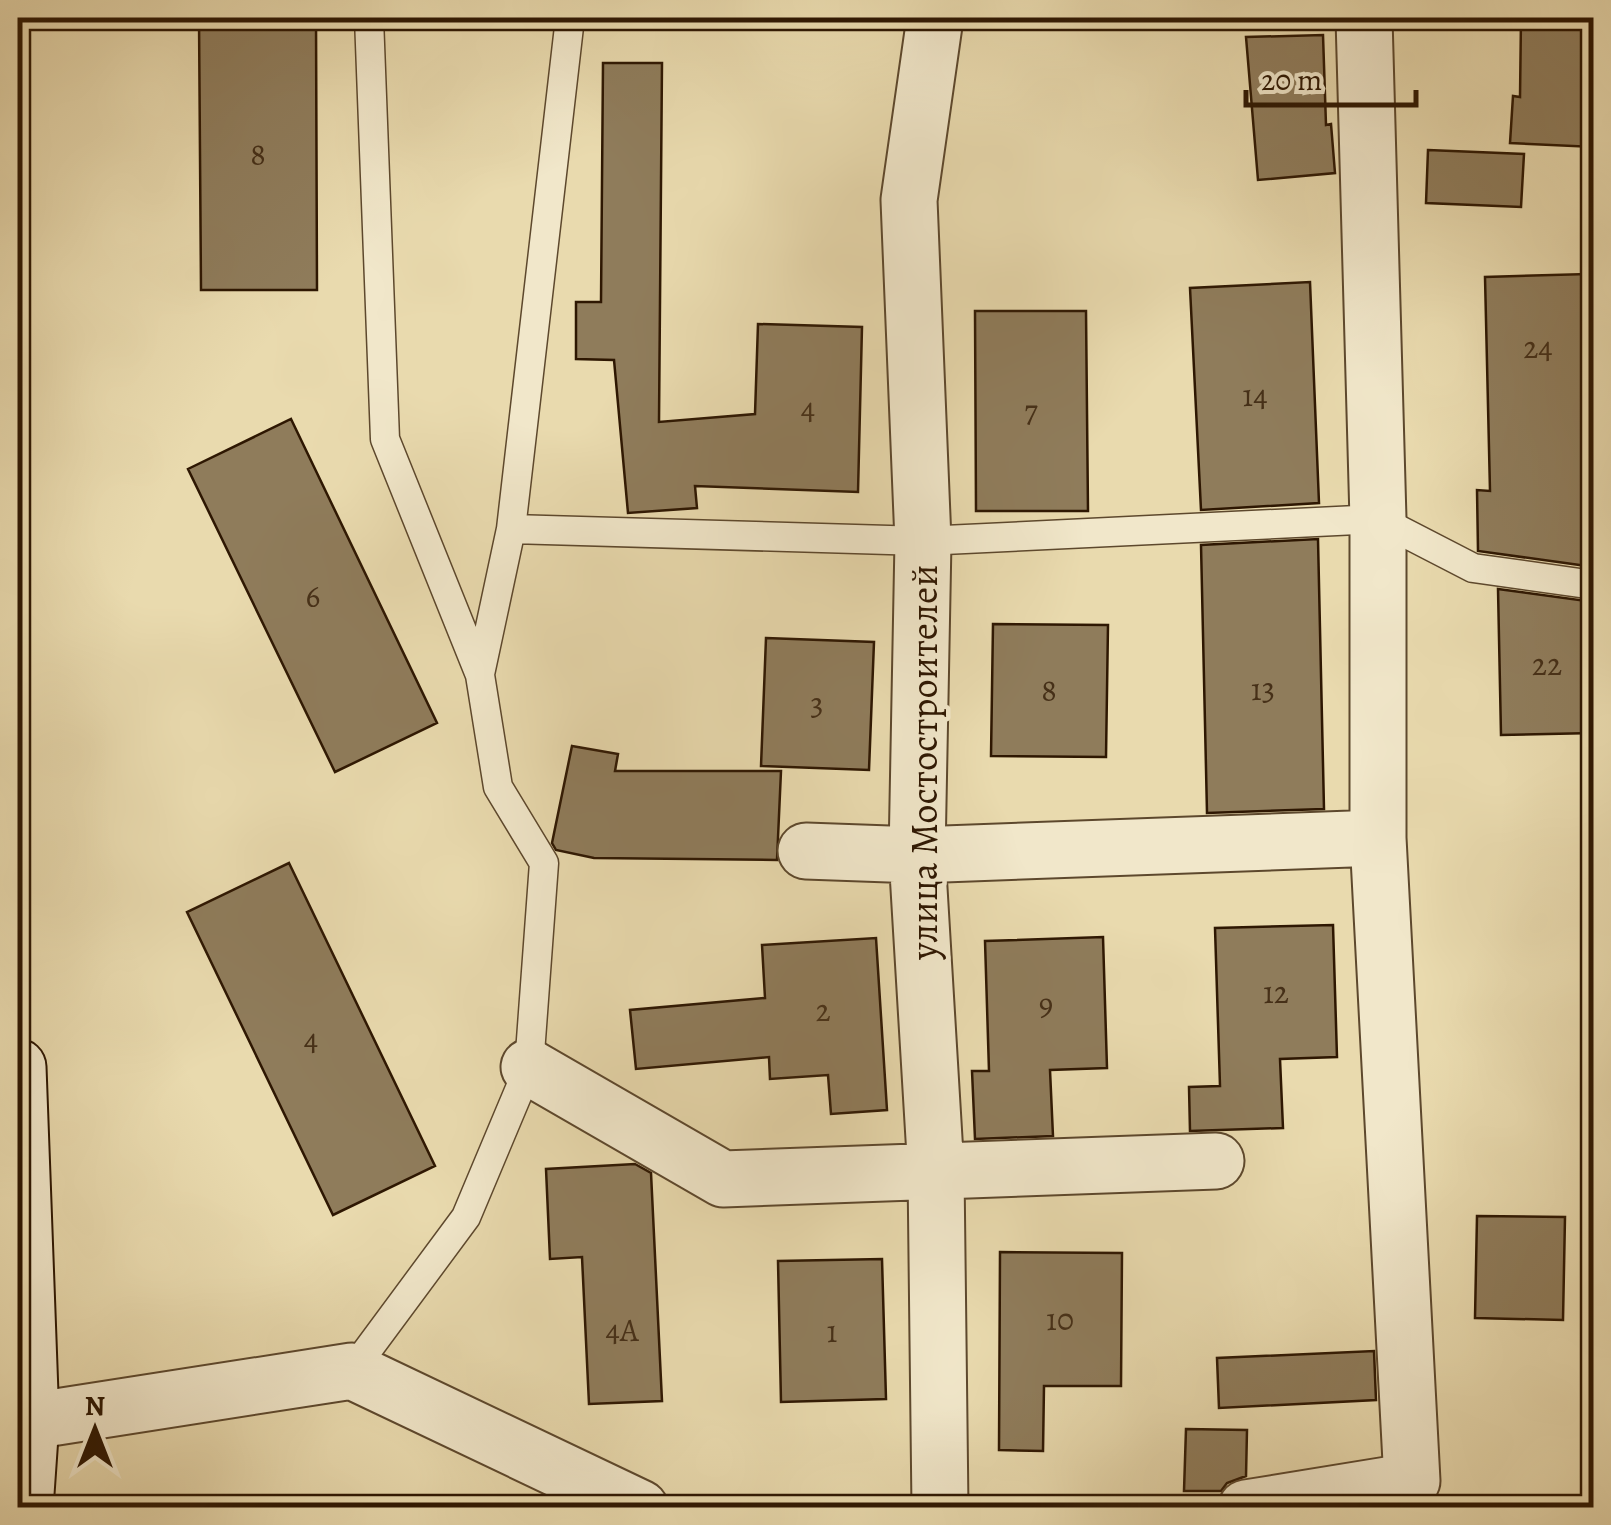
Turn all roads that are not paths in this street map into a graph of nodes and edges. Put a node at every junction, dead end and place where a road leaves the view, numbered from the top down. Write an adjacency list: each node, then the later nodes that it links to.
1 (369, 18): 9 (lane)
2 (570, 18): 6 (lane)
3 (934, 18): 7 (street, улица Мостостроителей)
4 (1364, 18): 5 (street)
5 (1378, 519): 7 (lane); 8 (lane); 10 (street)
6 (511, 530): 7 (lane); 9 (lane)
7 (923, 541): 12 (street, улица Мостостроителей)
8 (1594, 585)
9 (480, 675): 14 (lane)
10 (1378, 838): 12 (street); 22 (street)
11 (806, 851): 12 (street)
12 (917, 855): 16 (street, улица Мостостроителей)
13 (18, 1067): 18 (street)
14 (529, 1067): 16 (street); 17 (lane)
15 (1216, 1161): 16 (street)
16 (936, 1172): 21 (street, улица Мостостроителей)
17 (352, 1371): 18 (street); 20 (street)
18 (31, 1421): 19 (street)
19 (25, 1508)
20 (640, 1508)
21 (940, 1508)
22 (1246, 1508)

